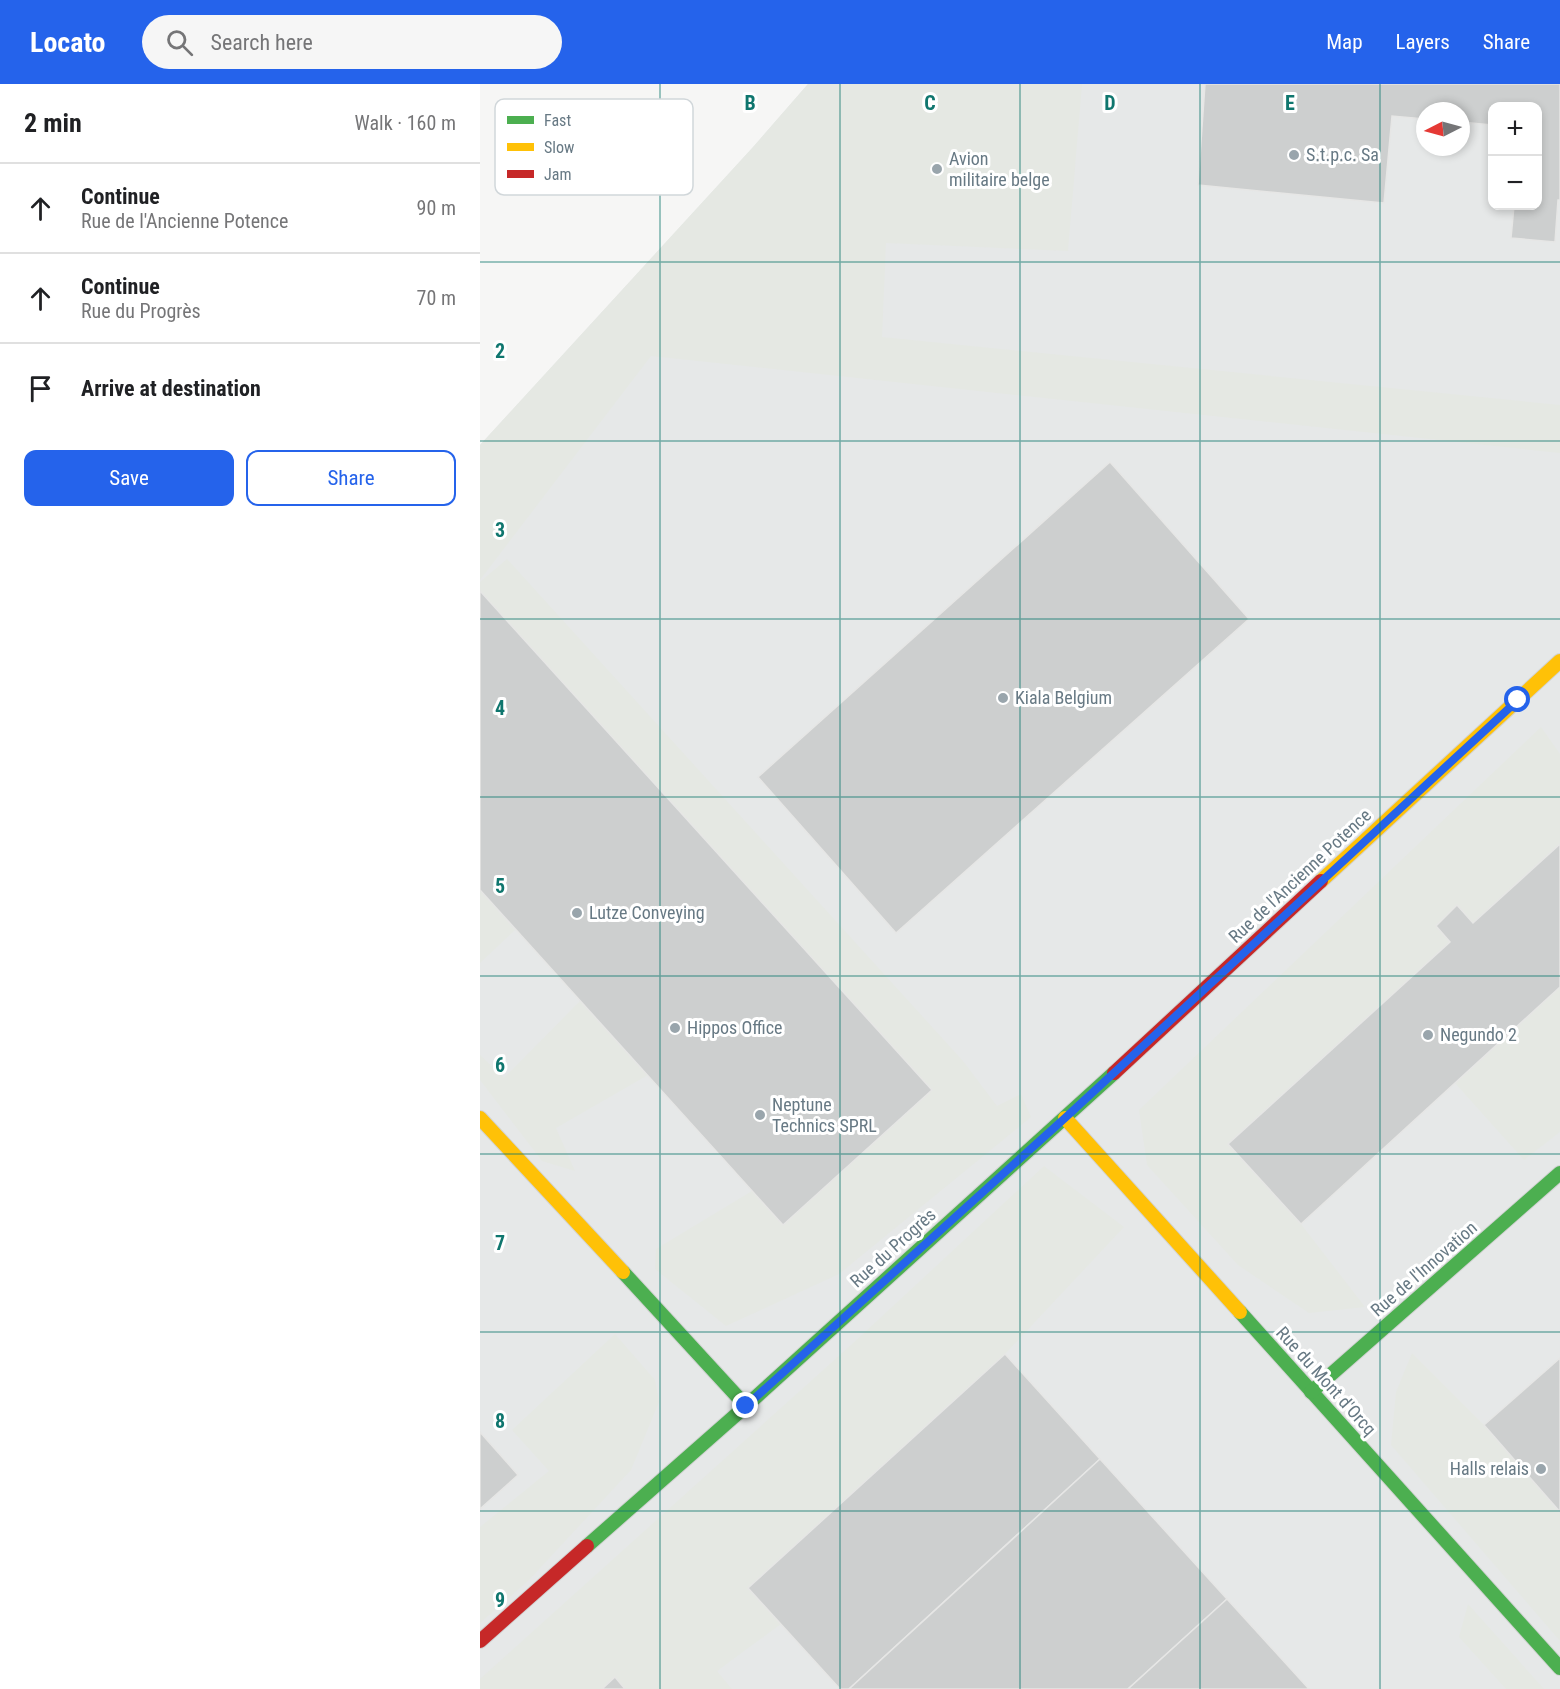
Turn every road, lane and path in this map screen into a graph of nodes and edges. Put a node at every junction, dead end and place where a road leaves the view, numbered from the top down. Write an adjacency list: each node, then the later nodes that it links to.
1 (1560, 661): 3 (street, Rue de l'Ancienne Potence)
2 (480, 1118): 6 (street)
3 (1065, 1118): 5 (street, Rue du Mont d'Orcq); 6 (street, Rue du Progrès)
4 (1560, 1173): 5 (street, Rue de l'Innovation)
5 (1311, 1392): 8 (street, Rue du Mont d'Orcq)
6 (746, 1406): 7 (street, Rue du Progrès)
7 (480, 1641)
8 (1560, 1668)

